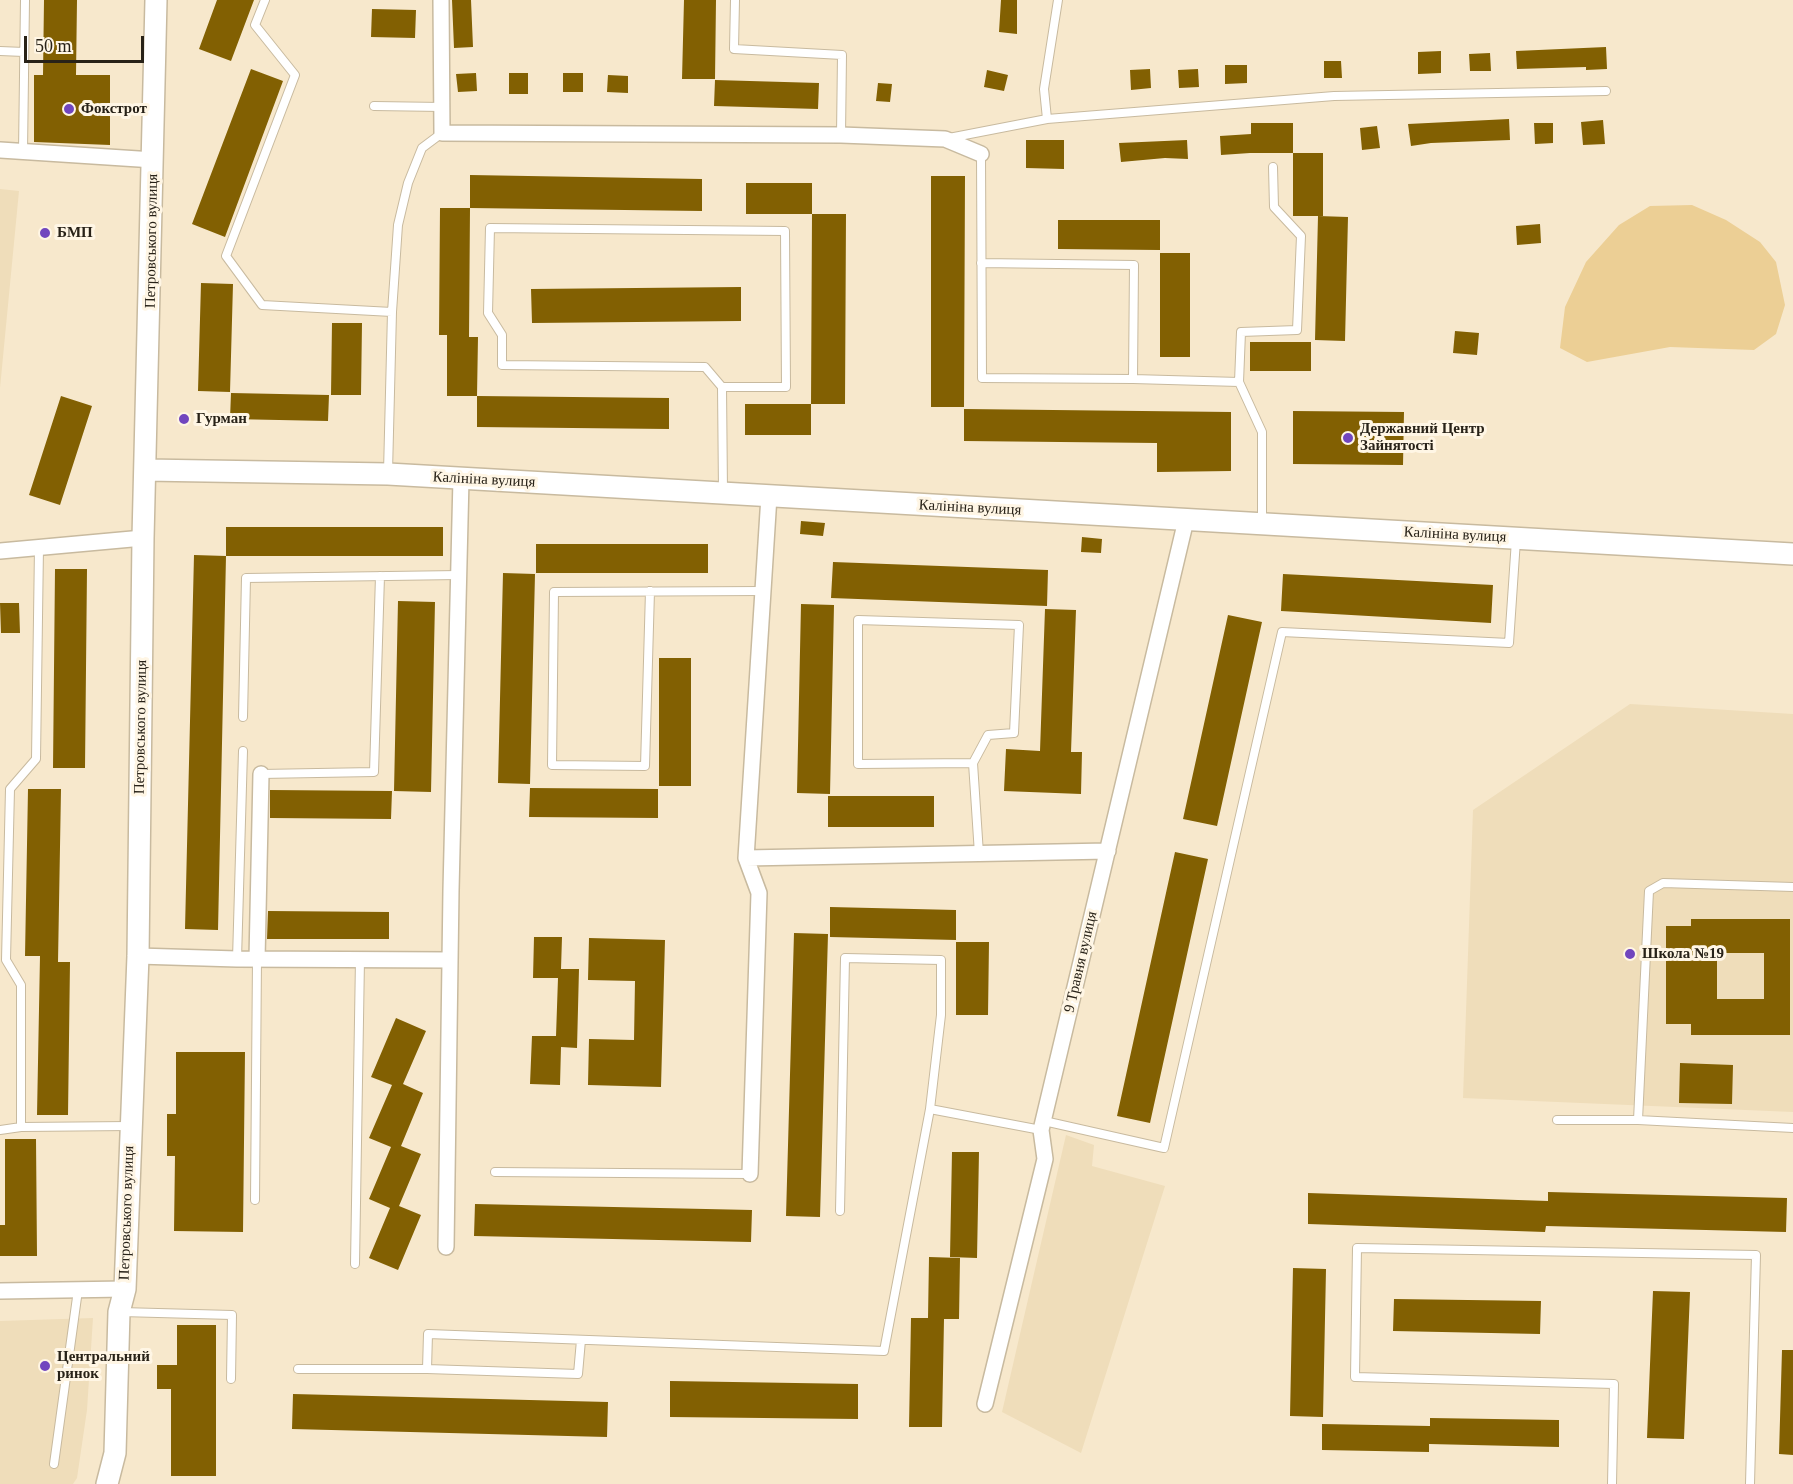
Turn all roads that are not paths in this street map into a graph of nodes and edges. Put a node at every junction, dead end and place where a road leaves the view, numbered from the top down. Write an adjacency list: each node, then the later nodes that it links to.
1 (25, 0): 8 (lane)
2 (156, 0): 19 (street, Петровського вулиця)
3 (265, 0): 22 (lane)
4 (441, 0): 11 (street)
5 (735, 0): 14 (lane)
6 (1058, 0): 12 (lane)
7 (0, 51): 8 (lane)
8 (24, 52): 17 (lane)
9 (1606, 91): 12 (lane)
10 (374, 106): 11 (lane)
11 (443, 108): 13 (street)
12 (1047, 119): 15 (lane)
13 (442, 133): 14 (street); 22 (lane)
14 (841, 135): 15 (street)
15 (945, 139): 18 (street)
16 (0, 150): 17 (street)
17 (22, 152): 19 (street)
18 (981, 154): 21 (lane)
19 (154, 159): 26 (street, Петровського вулиця)
20 (1273, 167): 24 (lane)
21 (981, 263): 23 (lane); 23 (lane)
22 (392, 312): 27 (lane)
23 (1133, 379): 24 (lane)
24 (1239, 382): 32 (lane)
25 (722, 387): 25 (lane); 29 (lane)
26 (146, 470): 27 (street, Калініна вулиця); 33 (street, Петровського вулиця)
27 (388, 474): 28 (street, Калініна вулиця)
28 (461, 479): 29 (street, Калініна вулиця); 38 (street)
29 (723, 494): 30 (street, Калініна вулиця)
30 (769, 496): 31 (street, Калініна вулиця); 41 (street)
31 (1186, 520): 32 (street, Калініна вулиця); 46 (street, 9 Травня вулиця)
32 (1262, 524): 34 (street, Калініна вулиця)
33 (143, 538): 35 (street); 50 (street, Петровського вулиця)
34 (1516, 539): 37 (street, Калініна вулиця); 59 (lane)
35 (39, 547): 36 (street); 60 (lane)
36 (0, 551)
37 (1793, 555)
38 (459, 575): 39 (lane); 54 (street)
39 (380, 576): 42 (lane); 45 (lane)
40 (650, 591): 40 (lane); 41 (lane)
41 (763, 591): 48 (street)
42 (243, 717)
43 (243, 751): 51 (lane)
44 (974, 763): 44 (lane); 47 (lane)
45 (261, 774): 52 (street)
46 (1108, 851): 47 (street); 59 (street, 9 Травня вулиця)
47 (979, 854): 48 (street)
48 (746, 858): 64 (street)
49 (1793, 887): 57 (lane)
50 (138, 956): 51 (street); 58 (street, Петровського вулиця)
51 (237, 959): 52 (street)
52 (257, 959): 53 (street); 65 (lane)
53 (360, 959): 54 (street); 68 (lane)
54 (450, 960): 67 (street)
55 (930, 1109): 59 (lane); 66 (lane); 73 (lane)
56 (1557, 1119): 57 (lane)
57 (1638, 1119): 61 (lane)
58 (130, 1126): 60 (lane); 69 (street, Петровського вулиця)
59 (1042, 1126): 77 (street, 9 Травня вулиця)
60 (21, 1127): 62 (lane)
61 (1793, 1128)
62 (0, 1130)
63 (495, 1172): 64 (lane)
64 (750, 1174)
65 (255, 1200)
66 (840, 1211)
67 (446, 1247)
68 (355, 1264)
69 (124, 1289): 70 (street); 72 (street, Петровського вулиця)
70 (78, 1290): 71 (street); 78 (lane)
71 (0, 1291)
72 (119, 1312): 76 (lane); 79 (street, Петровського вулиця)
73 (581, 1340): 75 (lane); 75 (lane)
74 (298, 1369): 75 (lane)
75 (427, 1369)
76 (231, 1379)
77 (985, 1404)
78 (54, 1464)
79 (107, 1484)
80 (1612, 1484): 81 (lane)
81 (1750, 1484)

